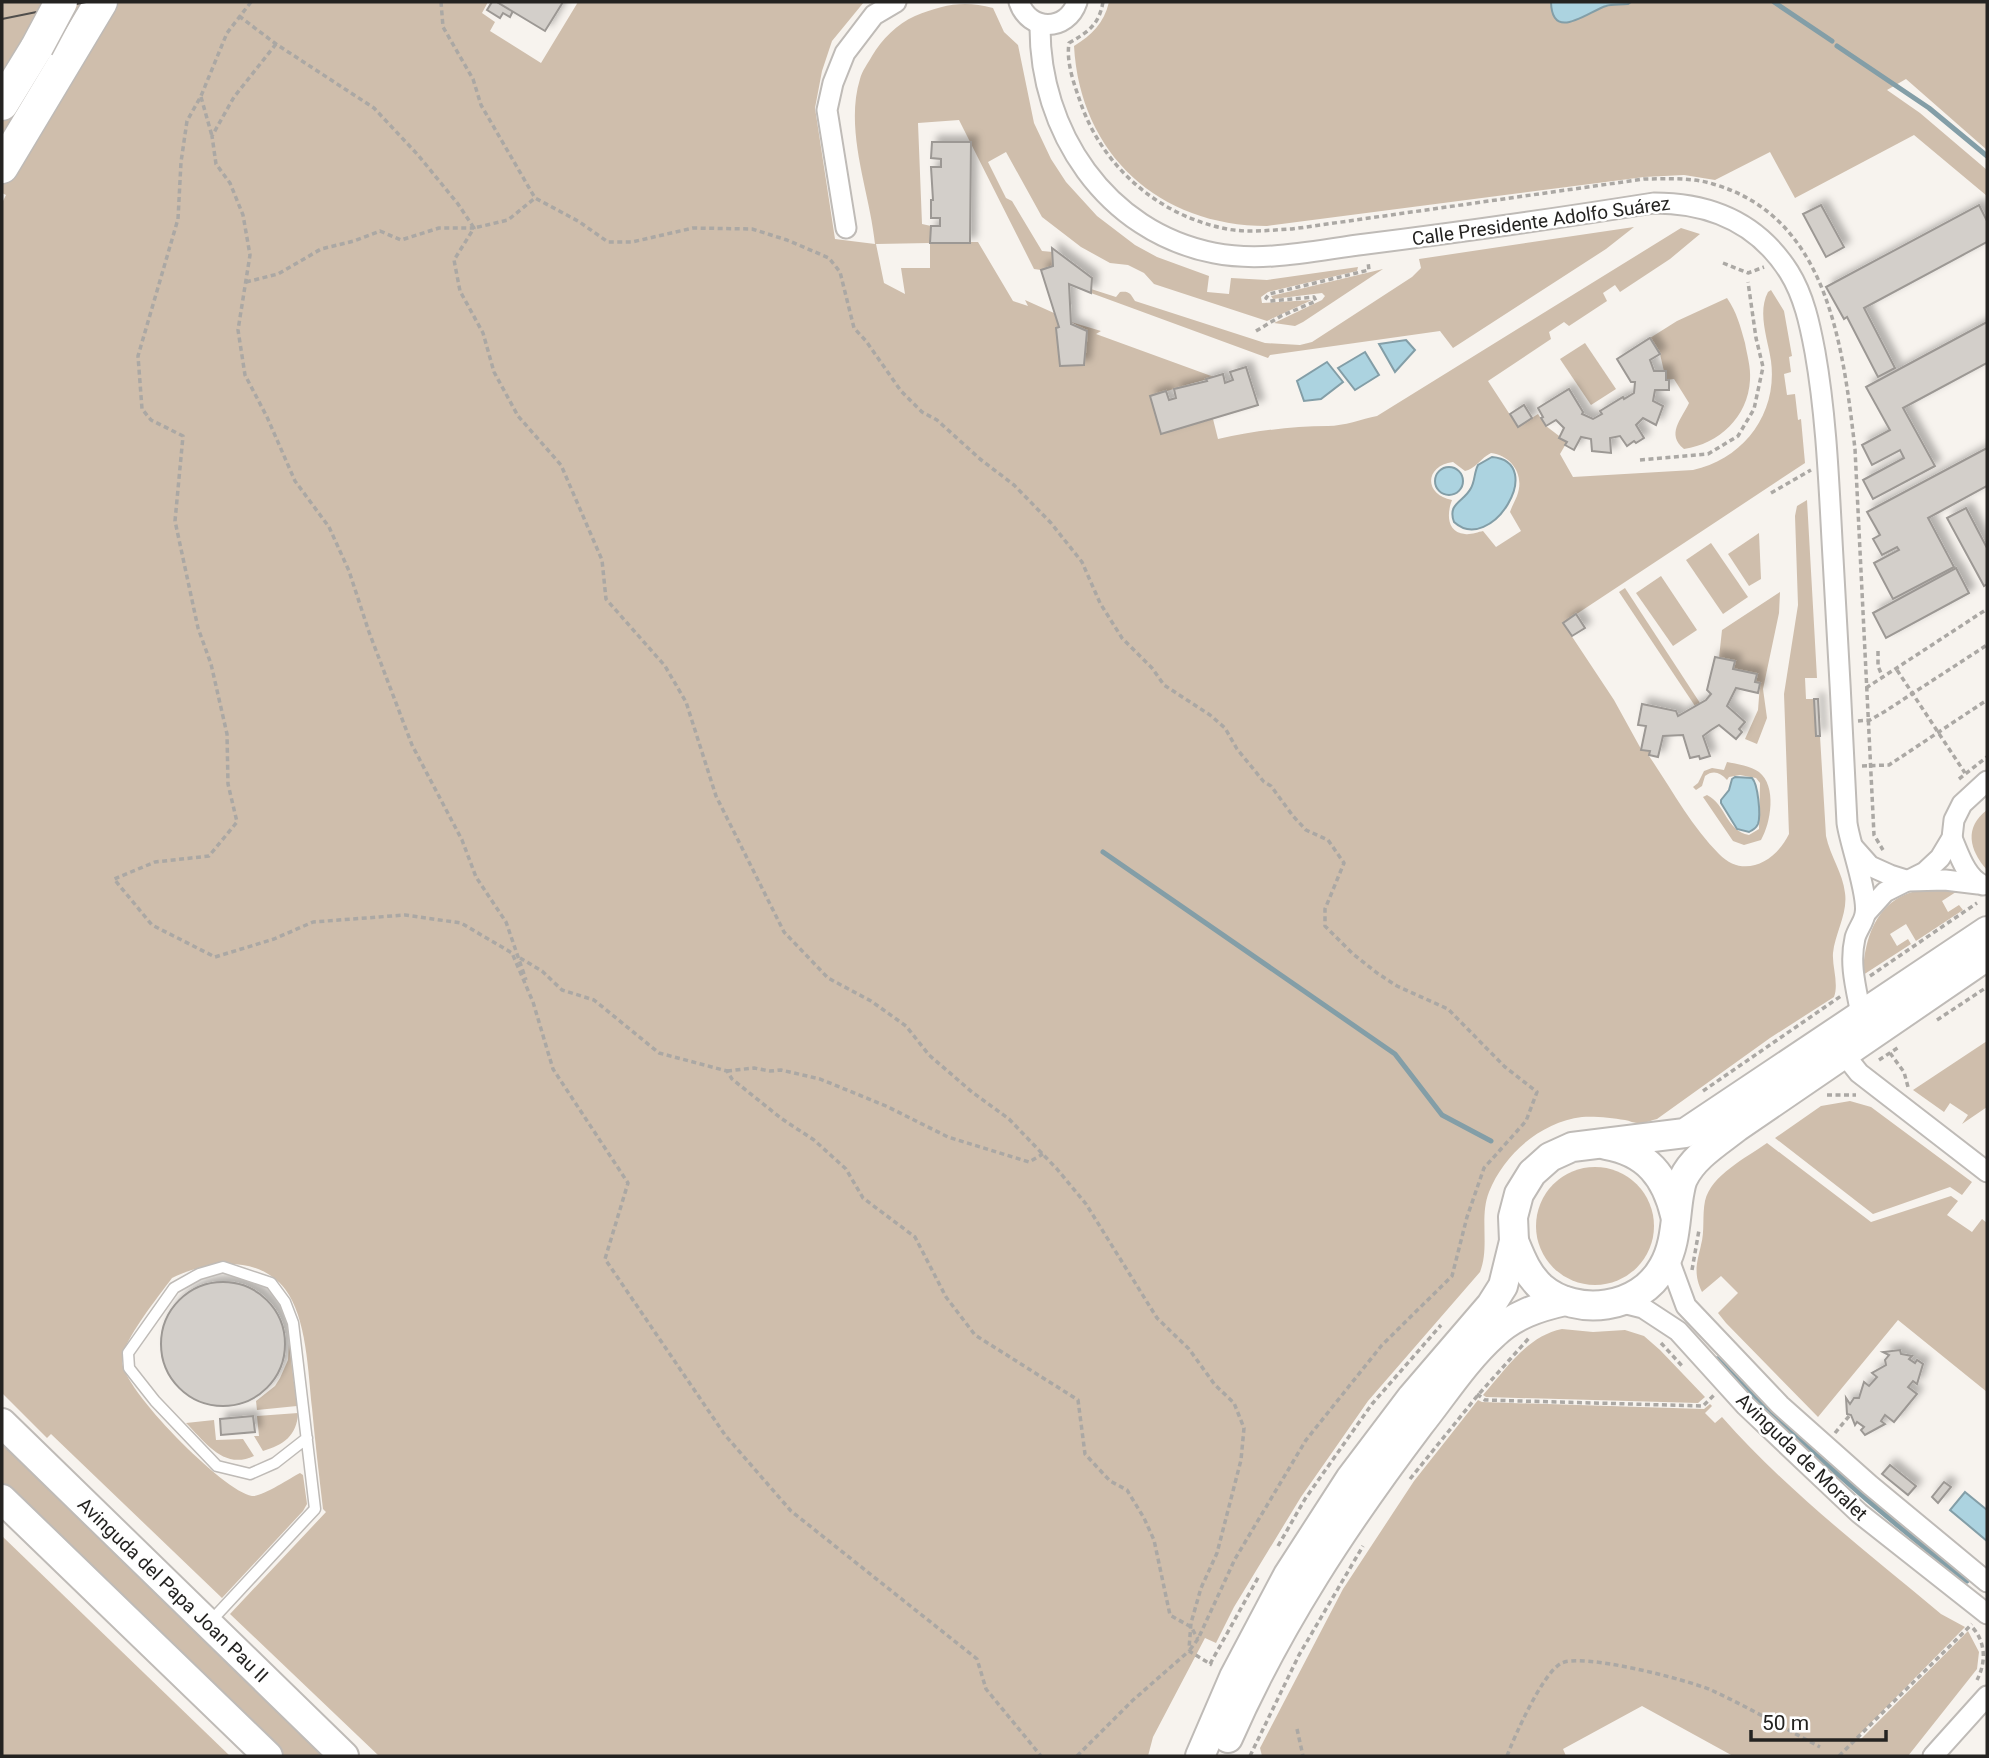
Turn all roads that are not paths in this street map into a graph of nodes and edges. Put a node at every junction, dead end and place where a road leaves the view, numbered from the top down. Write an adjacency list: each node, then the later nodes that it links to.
1 (61, 2): 7 (highway, bridge)
2 (101, 2): 8 (highway)
3 (896, 2): 9 (street)
4 (1019, 2): 6 (street)
5 (1077, 2): 6 (street)
6 (1040, 24): 12 (street, Calle Presidente Adolfo Suárez)
7 (2, 104)
8 (2, 167)
9 (846, 228)
10 (1982, 786): 11 (street)
11 (1952, 838): 13 (street); 14 (street)
12 (1850, 844): 13 (street); 15 (street, Calle Presidente Adolfo Suárez)
13 (1909, 881): 14 (street); 15 (street)
14 (1984, 889)
15 (1866, 913): 18 (street)
16 (1987, 931): 18 (main road)
17 (1987, 956): 19 (main road)
18 (1861, 1014): 20 (main road)
19 (1851, 1063): 21 (street); 22 (main road)
20 (1596, 1143): 22 (main road); 23 (main road)
21 (1987, 1172)
22 (1687, 1221): 24 (main road)
23 (1514, 1241): 25 (main road); 36 (main road)
24 (1668, 1257): 26 (main road); 30 (street, Avinguda de Moralet)
25 (1565, 1301): 26 (main road); 37 (main road)
26 (1619, 1303): 31 (street, Avinguda de Moralet)
27 (2, 1423): 32 (main road, Avinguda del Papa Joan Pau II)
28 (307, 1438): 28 (lane); 32 (lane)
29 (2, 1499): 34 (main road)
30 (1987, 1582)
31 (1987, 1614)
32 (208, 1623): 35 (main road, Avinguda del Papa Joan Pau II)
33 (1981, 1689): 38 (street)
34 (268, 1756)
35 (344, 1756)
36 (1200, 1756)
37 (1220, 1756)
38 (1933, 1756)

